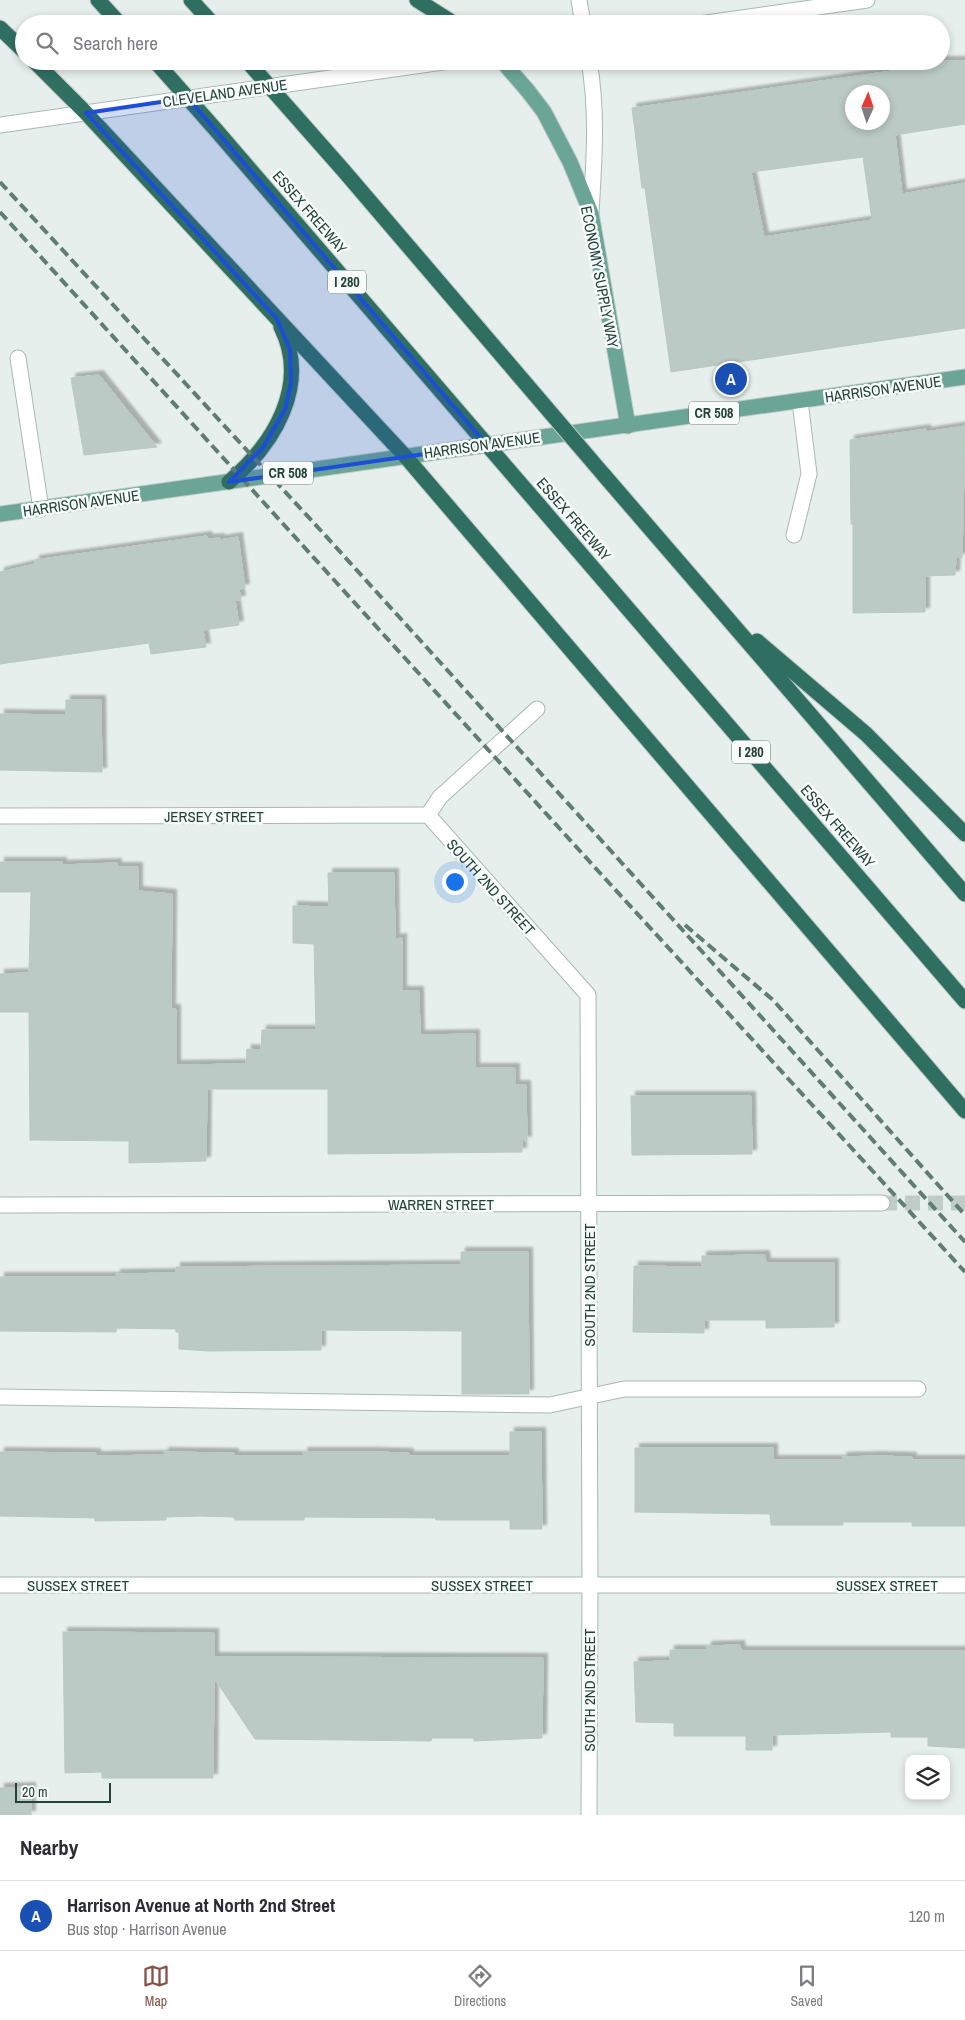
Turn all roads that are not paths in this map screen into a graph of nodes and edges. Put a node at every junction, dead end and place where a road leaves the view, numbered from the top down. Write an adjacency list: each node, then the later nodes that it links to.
1 (98, 0): 6 (highway)
2 (191, 0): 7 (highway)
3 (417, 0): 8 (highway)
4 (579, 0): 9 (street)
5 (867, 0): 10 (street)
6 (112, 15)
7 (205, 15)
8 (441, 15)
9 (582, 15)
10 (762, 15)
11 (0, 28): 12 (highway)
12 (15, 42)
13 (43, 70): 19 (highway)
14 (163, 70): 38 (highway, ESSEX FREEWAY / I 280, bridge)
15 (255, 70): 32 (highway, bridge)
16 (387, 70): 19 (street, CLEVELAND AVENUE)
17 (510, 70): 21 (main road, ECONOMY SUPPLY WAY)
18 (590, 70): 21 (street)
19 (86, 113): 20 (street, CLEVELAND AVENUE); 22 (highway)
20 (0, 125)
21 (591, 213): 26 (main road, ECONOMY SUPPLY WAY)
22 (278, 319): 27 (highway); 28 (highway)
23 (18, 358): 29 (street)
24 (965, 377): 25 (main road, HARRISON AVENUE / CR 508)
25 (800, 401): 26 (main road, HARRISON AVENUE / CR 508); 31 (street)
26 (628, 426): 27 (main road, HARRISON AVENUE / CR 508)
27 (405, 456): 28 (main road, HARRISON AVENUE / CR 508); 39 (highway)
28 (229, 482): 29 (main road, HARRISON AVENUE / CR 508)
29 (41, 509): 30 (main road, HARRISON AVENUE / CR 508)
30 (0, 514)
31 (794, 535)
32 (730, 619): 36 (highway); 37 (highway)
33 (537, 710): 34 (street)
34 (428, 815): 35 (street, JERSEY STREET); 41 (street, SOUTH 2ND STREET)
35 (0, 816)
36 (965, 834)
37 (965, 894)
38 (965, 1001)
39 (965, 1111)
40 (882, 1203): 41 (street, WARREN STREET)
41 (588, 1204): 42 (street, WARREN STREET); 45 (street, SOUTH 2ND STREET)
42 (0, 1205)
43 (918, 1389): 45 (street)
44 (0, 1397): 45 (street)
45 (589, 1397): 47 (street, SOUTH 2ND STREET)
46 (0, 1585): 47 (street, SUSSEX STREET)
47 (590, 1585): 48 (street, SUSSEX STREET); 49 (street, SOUTH 2ND STREET)
48 (965, 1585)
49 (589, 1815)

